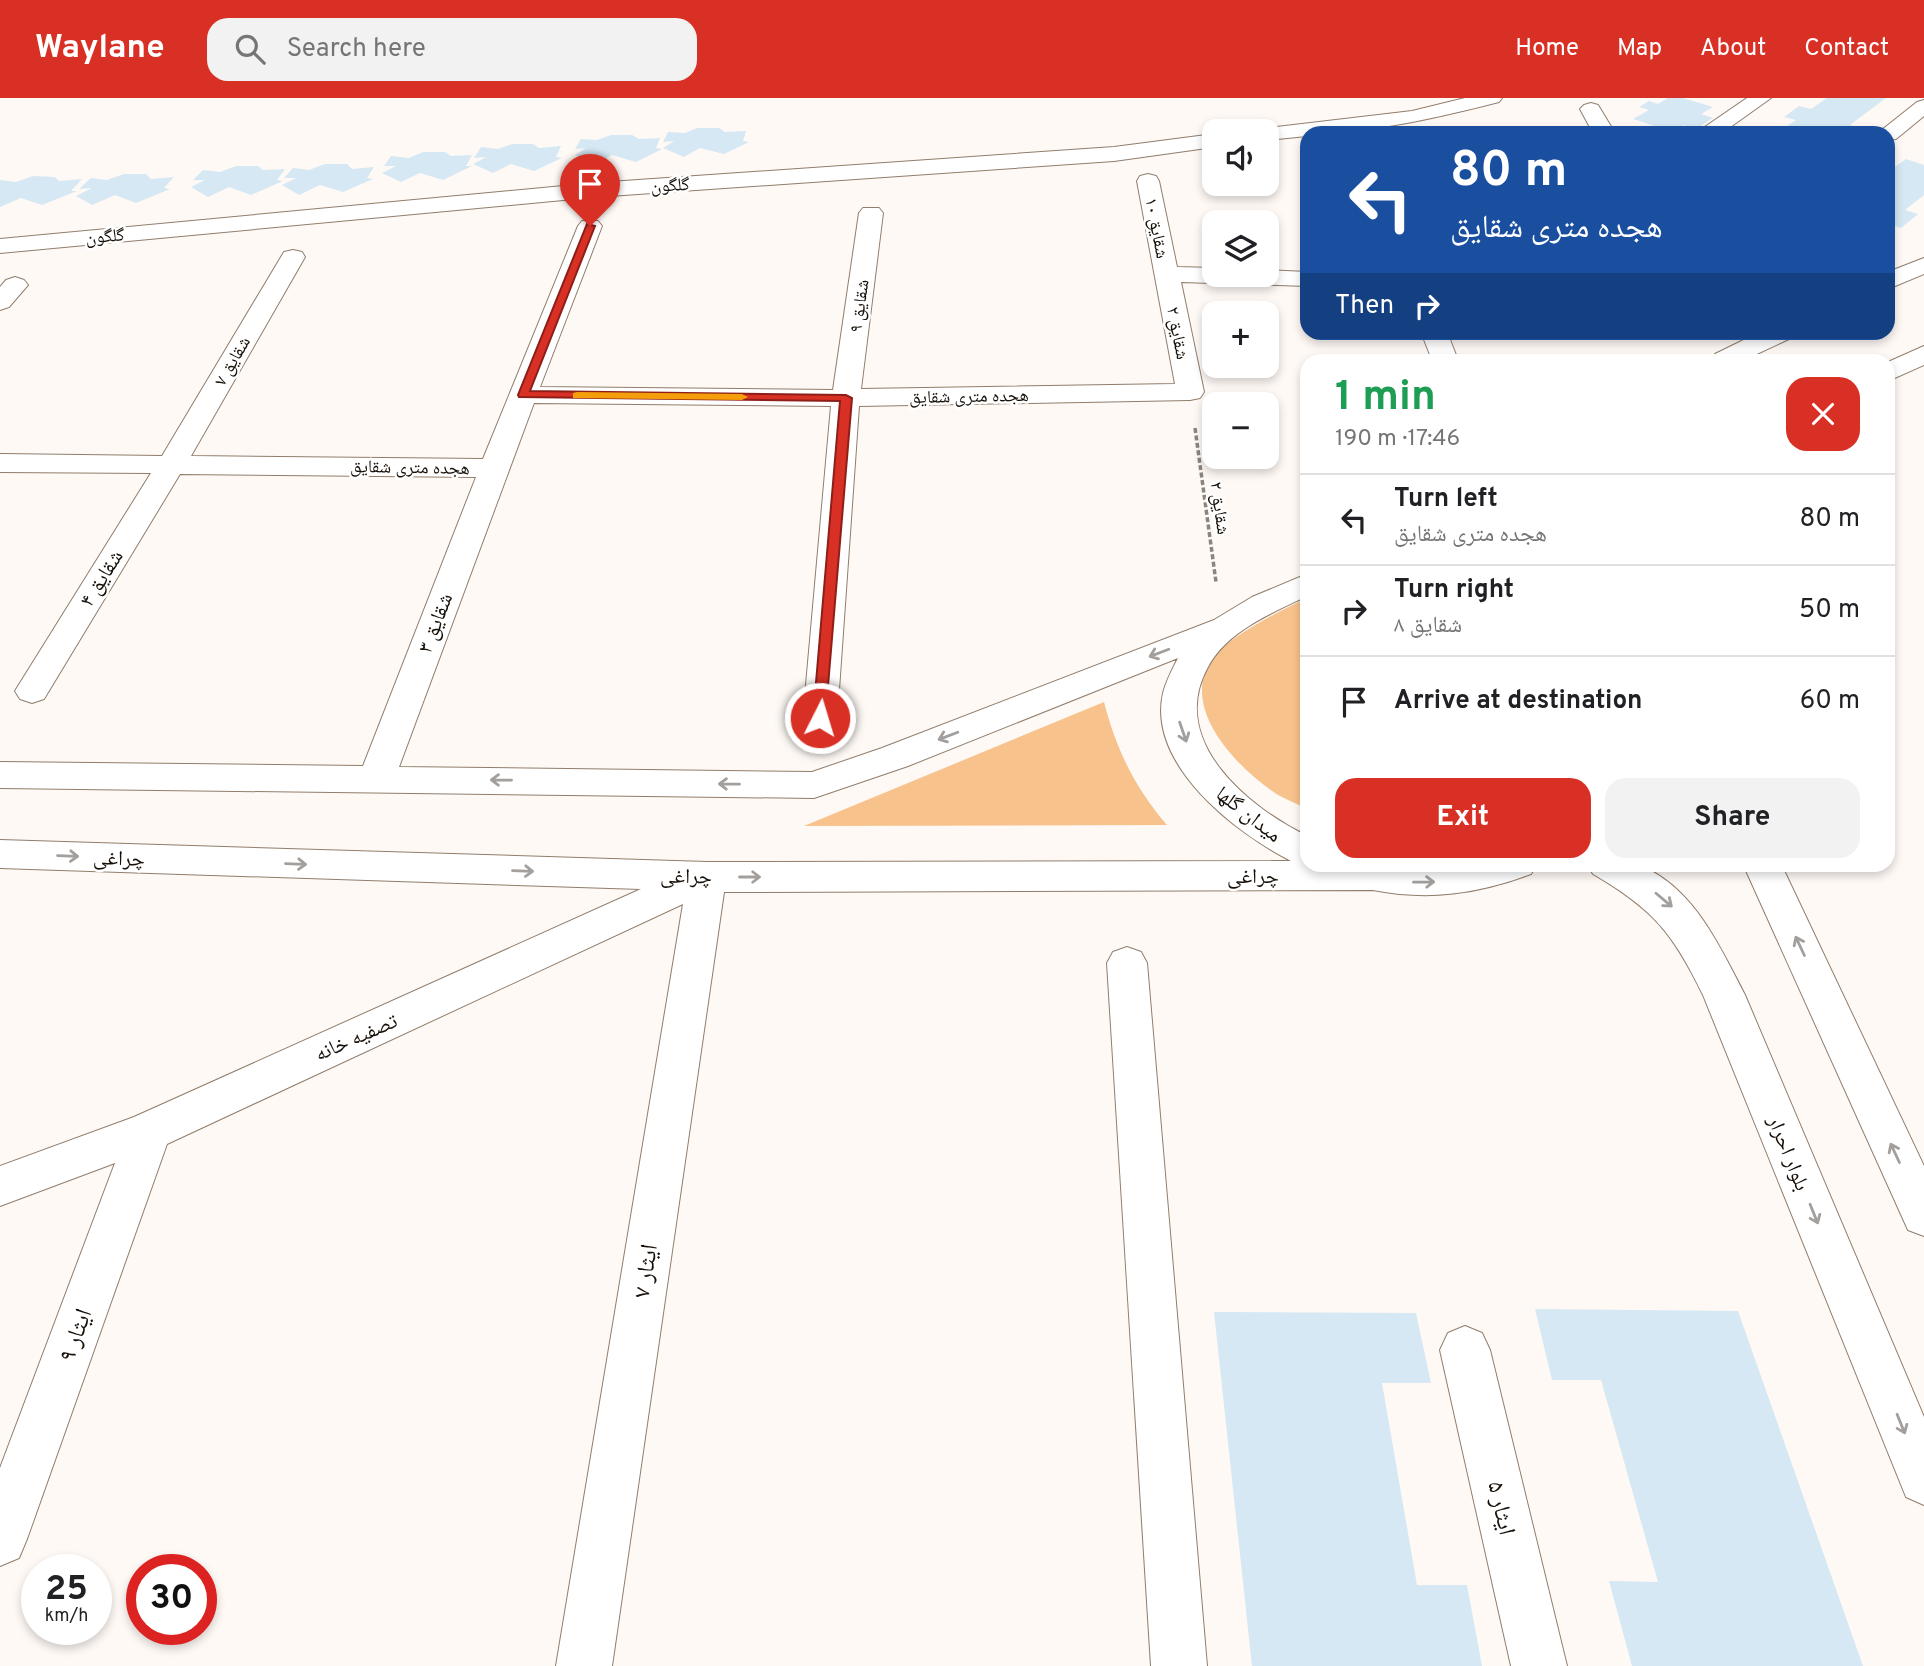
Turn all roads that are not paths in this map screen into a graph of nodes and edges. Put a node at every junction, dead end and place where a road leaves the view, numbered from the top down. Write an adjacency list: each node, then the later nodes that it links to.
1 (1492, 98): 5 (street)
2 (1760, 98): 7 (street)
3 (1924, 106): 8 (street)
4 (1591, 109): 6 (street)
5 (1335, 126)
6 (1600, 126)
7 (1718, 126)
8 (1895, 129)
9 (1300, 130): 10 (street)
10 (1279, 133)
11 (1202, 143): 15 (street, گلگون)
12 (1148, 181): 18 (street, شقایق ۱۰)
13 (871, 213): 27 (street, شقایق ۹)
14 (590, 226): 26 (street)
15 (0, 246)
16 (293, 257): 29 (street, شقایق ۷)
17 (1924, 265): 20 (street)
18 (1166, 274): 19 (street); 25 (street, ۲ شقایق)
19 (1300, 279)
20 (1895, 279)
21 (1765, 340): 22 (street)
22 (1736, 354)
23 (1924, 354): 24 (street)
24 (1895, 369)
25 (1190, 392): 27 (street, هجده متری شقایق)
26 (523, 395): 27 (street, هجده متری شقایق); 30 (street, هجده متری شقایق)
27 (846, 398): 34 (street, شقایق ۹)
28 (0, 463): 29 (street, هجده متری شقایق)
29 (171, 465): 30 (street, هجده متری شقایق); 33 (street, شقایق ۴)
30 (494, 468): 36 (street, شقایق ۳)
31 (1300, 588): 32 (street, میدان گلها)
32 (1223, 628): 36 (street, one-way to 36); 37 (street, میدان گلها, one-way to 37)
33 (32, 691)
34 (820, 718)
35 (0, 775): 36 (street)
36 (377, 778)
37 (1300, 850)
38 (0, 854): 44 (street, چراغی, one-way to 44)
39 (1359, 872): 43 (street)
40 (1494, 872): 43 (street, one-way to 40)
41 (1621, 872): 50 (street, بلوار احرار, one-way to 50)
42 (1766, 872): 48 (street, one-way to 42)
43 (1371, 876): 44 (street, چراغی, one-way to 43)
44 (707, 877): 46 (street, تصفیه خانه); 52 (street, ایثار ۷)
45 (1127, 963): 53 (street)
46 (149, 1131): 47 (street, تصفیه خانه); 51 (street, ایثار ۹)
47 (0, 1185)
48 (1924, 1215)
49 (1465, 1350): 54 (street, ایثار ۵)
50 (1924, 1479)
51 (0, 1539)
52 (584, 1666)
53 (1179, 1666)
54 (1539, 1666)

